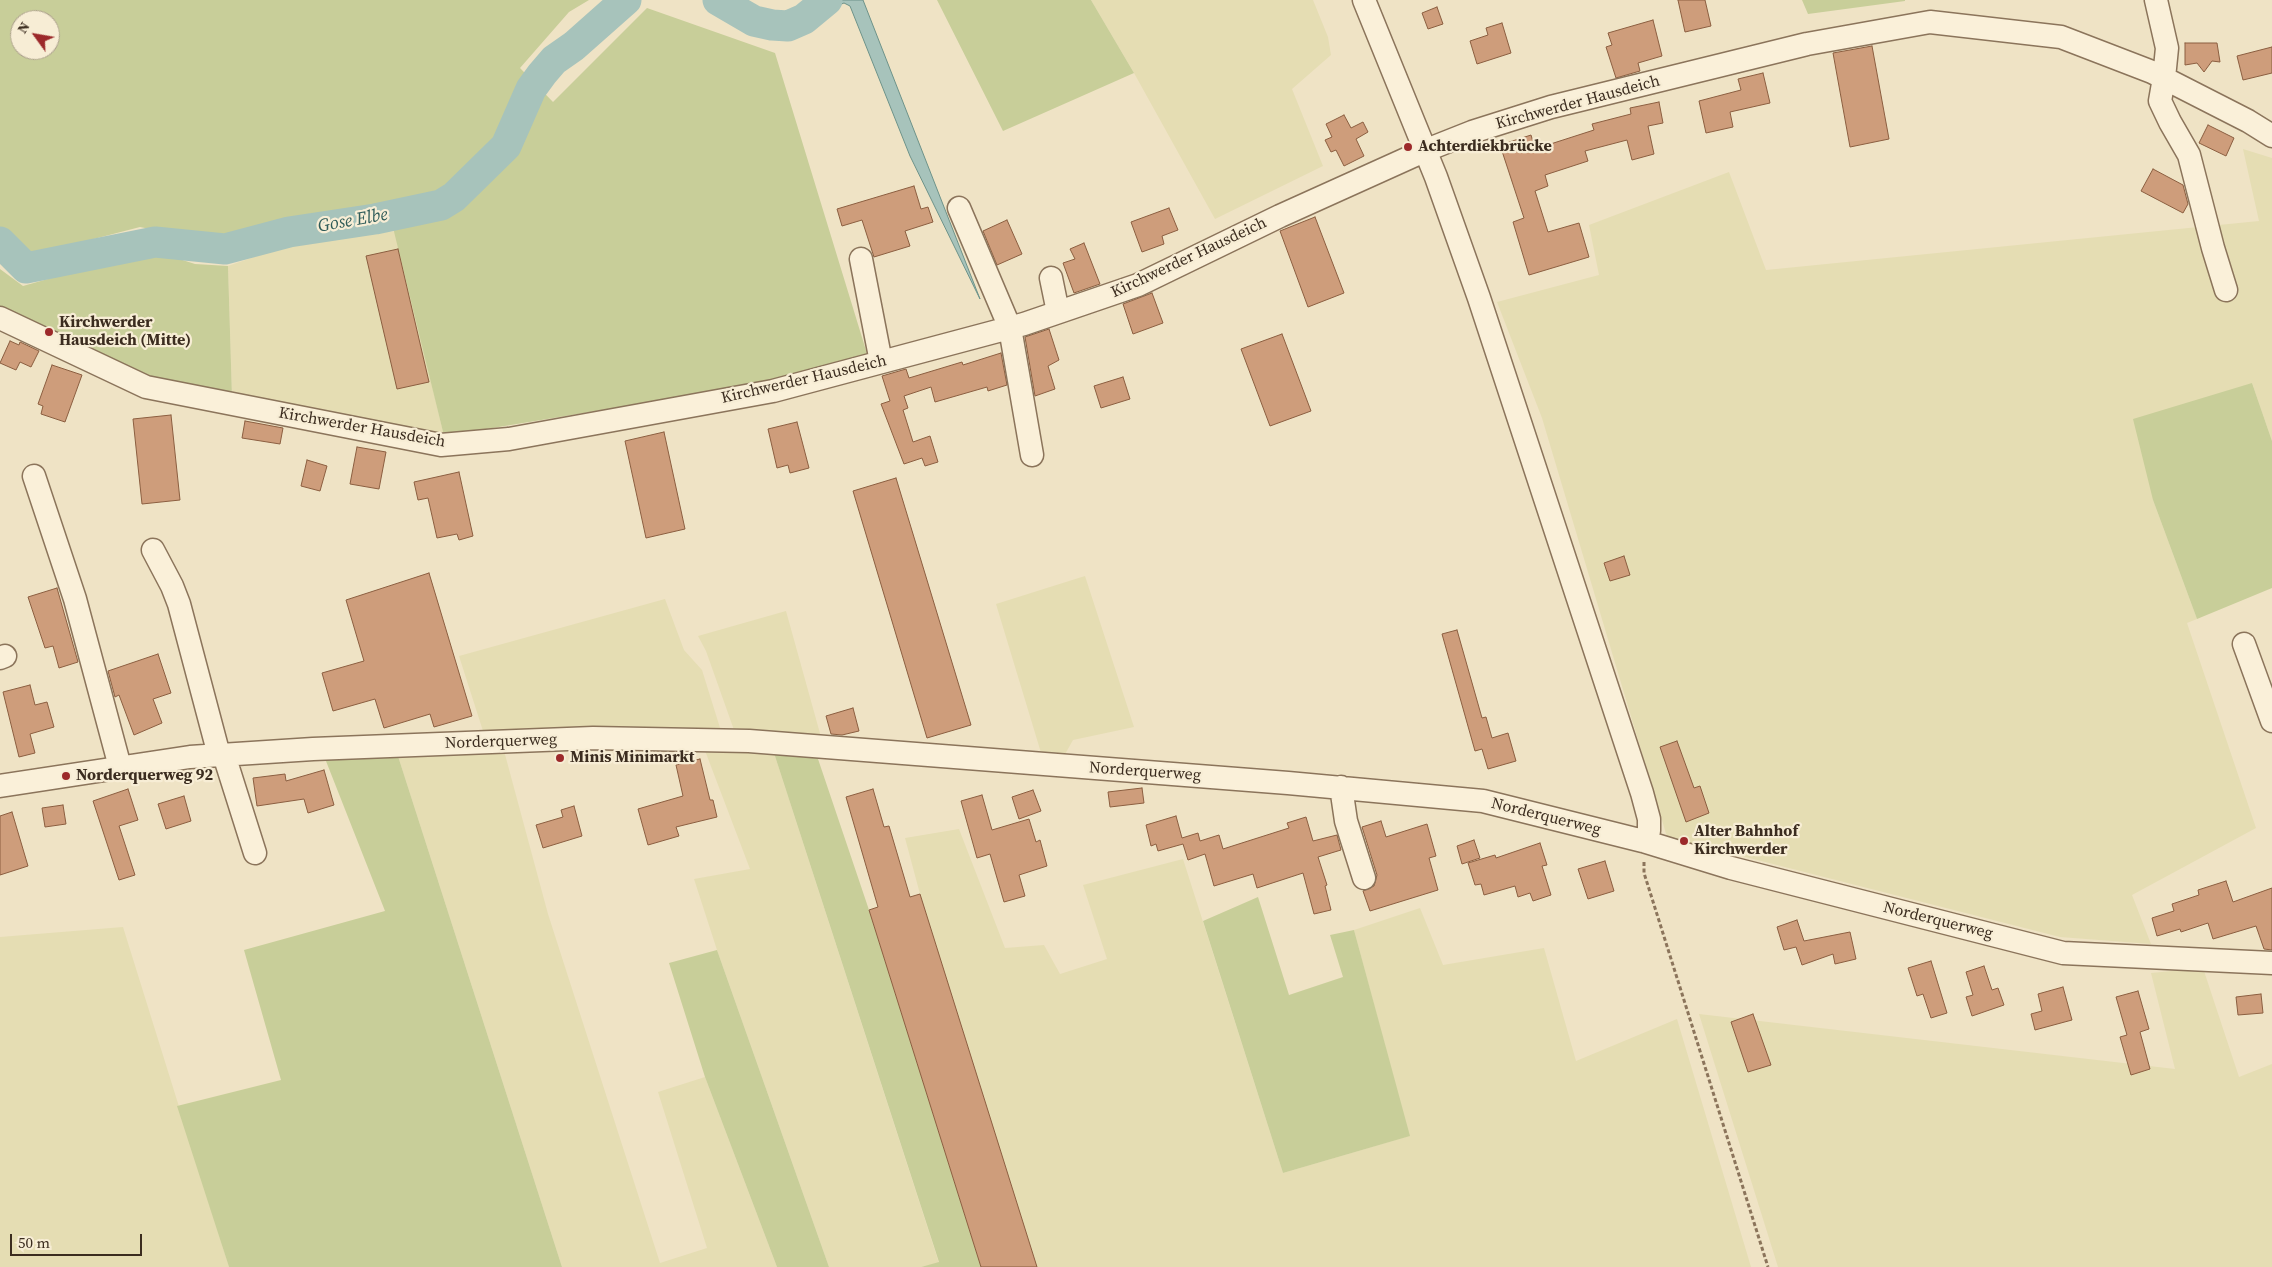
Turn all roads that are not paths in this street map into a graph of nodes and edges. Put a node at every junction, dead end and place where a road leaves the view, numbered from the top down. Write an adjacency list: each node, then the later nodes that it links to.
1 (1364, 0): 5 (street)
2 (2156, 0): 3 (street)
3 (2164, 78): 4 (street, Kirchwerder Hausdeich); 5 (street, Kirchwerder Hausdeich); 9 (street)
4 (2272, 136)
5 (1424, 151): 10 (street, Kirchwerder Hausdeich); 23 (street)
6 (959, 208): 12 (street)
7 (861, 259): 13 (street)
8 (1051, 278): 10 (street)
9 (2226, 290)
10 (1058, 312): 12 (street, Kirchwerder Hausdeich)
11 (0, 318): 13 (street, Kirchwerder Hausdeich)
12 (1010, 328): 13 (street, Kirchwerder Hausdeich); 14 (street)
13 (881, 362)
14 (1032, 455)
15 (34, 476): 20 (street)
16 (153, 550): 19 (street)
17 (2244, 644): 18 (street)
18 (2272, 721)
19 (222, 755): 20 (street, Norderquerweg); 22 (street, Norderquerweg); 24 (street)
20 (120, 767): 21 (street, Norderquerweg)
21 (0, 786)
22 (1341, 787): 23 (street, Norderquerweg); 25 (street)
23 (1643, 841): 26 (street, Norderquerweg)
24 (255, 853)
25 (1364, 878)
26 (2272, 963)

